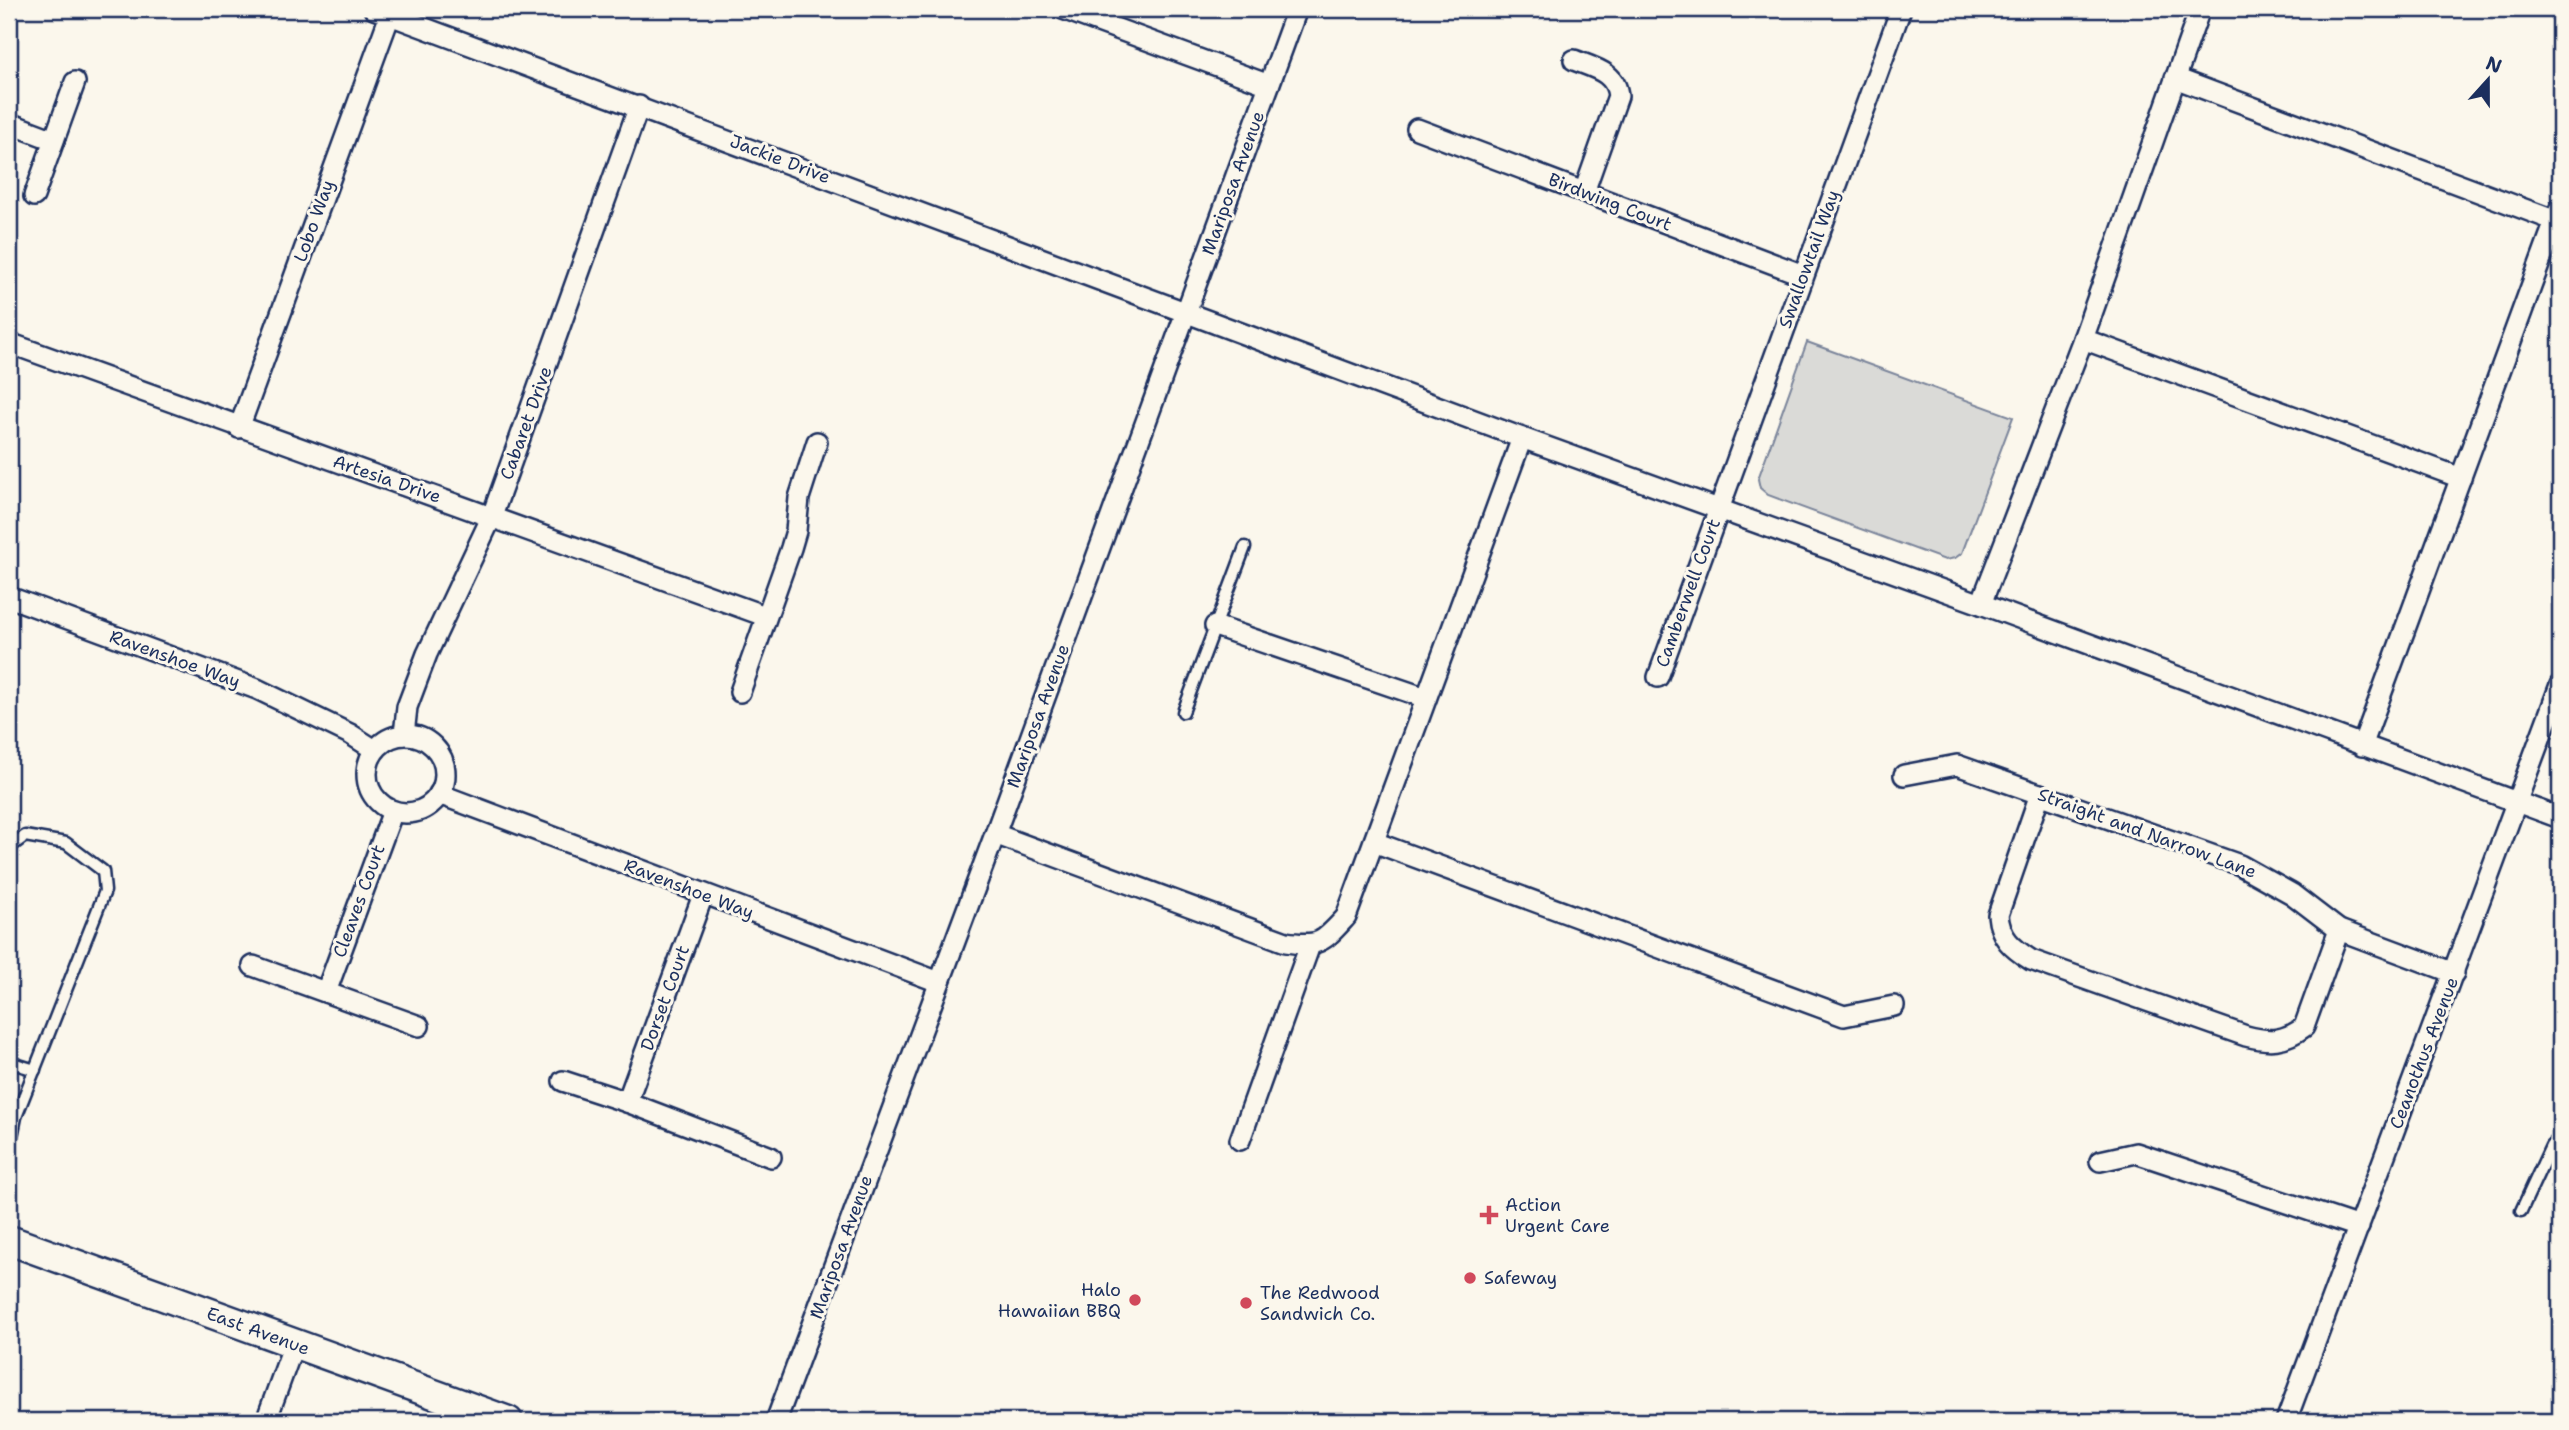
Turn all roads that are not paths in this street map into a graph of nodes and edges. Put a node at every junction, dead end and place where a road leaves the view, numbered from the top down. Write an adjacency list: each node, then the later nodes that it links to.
1 (1063, 9): 9 (street)
2 (1297, 9): 9 (street, Mariposa Avenue)
3 (1901, 9): 17 (street, Swallowtail Way)
4 (2200, 9): 7 (street)
5 (382, 12): 10 (street, Jackie Drive); 21 (street, Lobo Way)
6 (1574, 61): 14 (street)
7 (2175, 78): 16 (street); 19 (street)
8 (75, 82): 13 (street)
9 (1269, 85): 18 (street, Mariposa Avenue)
10 (639, 106): 18 (street, Jackie Drive); 26 (street, Cabaret Drive)
11 (9, 123): 13 (street)
12 (1417, 130): 14 (street, Birdwing Court)
13 (54, 140): 15 (street)
14 (1584, 192): 17 (street, Birdwing Court)
15 (34, 196)
16 (2558, 214): 24 (street)
17 (1803, 275): 25 (street, Swallowtail Way)
18 (1186, 311): 22 (street, Jackie Drive); 46 (street, Mariposa Avenue)
19 (2083, 339): 24 (street); 29 (street)
20 (9, 343): 21 (street, Artesia Drive)
21 (239, 428): 26 (street, Artesia Drive)
22 (1522, 438): 25 (street, Jackie Drive); 35 (street)
23 (817, 442): 30 (street)
24 (2461, 478): 38 (street)
25 (1718, 510): 29 (street, Jackie Drive); 32 (street, Camberwell Court)
26 (492, 516): 30 (street, Artesia Drive); 37 (street, Cabaret Drive)
27 (1245, 547): 31 (lane)
28 (9, 597): 39 (street, Ravenshoe Way)
29 (1980, 604): 38 (street, Jackie Drive)
30 (765, 616): 34 (street)
31 (1215, 626): 35 (street); 36 (lane)
32 (1658, 677)
33 (2560, 685): 43 (street, Ceanothus Avenue)
34 (740, 692)
35 (1426, 698): 47 (street)
36 (1183, 712)
37 (404, 735): 39 (street); 41 (street)
38 (2362, 746): 43 (street, Jackie Drive)
39 (375, 750): 44 (street)
40 (1904, 775): 42 (street, Straight and Narrow Lane)
41 (439, 794): 44 (street); 49 (street, Ravenshoe Way)
42 (2040, 794): 50 (street, Straight and Narrow Lane); 50 (street)
43 (2517, 803): 45 (street, Jackie Drive); 53 (street, Ceanothus Avenue)
44 (393, 811): 55 (street, Cleaves Court)
45 (2560, 818)
46 (995, 834): 51 (street); 54 (street, Mariposa Avenue)
47 (1374, 842): 51 (street); 56 (street)
48 (9, 848): 59 (lane)
49 (703, 895): 54 (street, Ravenshoe Way); 61 (street, Dorset Court)
50 (2339, 930): 53 (street, Straight and Narrow Lane)
51 (1310, 945): 63 (street)
52 (253, 966): 55 (street)
53 (2454, 973): 68 (street, Ceanothus Avenue)
54 (939, 982): 73 (street, Mariposa Avenue)
55 (326, 992): 57 (street)
56 (1894, 1006)
57 (419, 1026)
58 (9, 1062): 59 (lane)
59 (35, 1070): 64 (lane)
60 (563, 1081): 61 (street)
61 (627, 1102): 65 (street)
62 (2560, 1136): 67 (lane)
63 (1240, 1140)
64 (9, 1152)
65 (771, 1157)
66 (2100, 1161): 68 (street)
67 (2521, 1211)
68 (2359, 1227): 74 (street, Ceanothus Avenue)
69 (9, 1240): 70 (main road, East Avenue)
70 (294, 1345): 71 (street); 72 (main road, East Avenue)
71 (266, 1421)
72 (508, 1421)
73 (776, 1421)
74 (2286, 1421)

